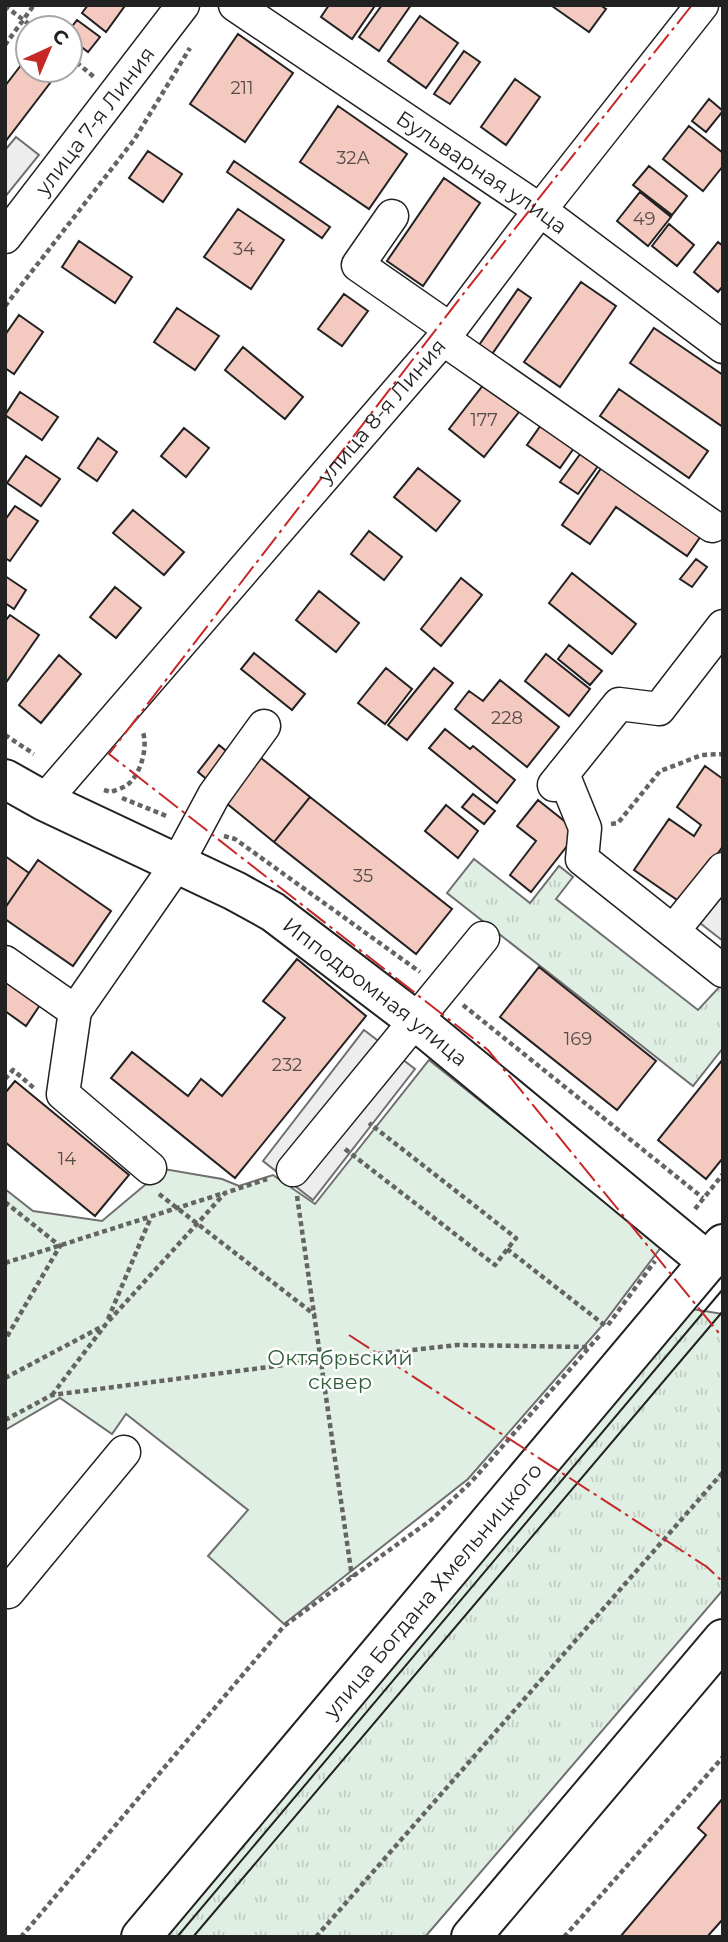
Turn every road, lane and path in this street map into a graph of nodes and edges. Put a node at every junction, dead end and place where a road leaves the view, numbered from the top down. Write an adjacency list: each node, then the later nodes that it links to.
1 (183, 5): 7 (street, улица 7-я Линия)
2 (235, 5): 5 (street, Бульварная улица)
3 (702, 5): 5 (street, улица 8-я Линия)
4 (194, 41): 8 (path)
5 (540, 211): 9 (street, улица 8-я Линия); 10 (street, Бульварная улица)
6 (392, 216): 9 (street)
7 (5, 237)
8 (5, 306)
9 (447, 334): 11 (street); 16 (street, улица 8-я Линия)
10 (723, 347)
11 (712, 526)
12 (723, 626): 17 (street)
13 (264, 726): 18 (street)
14 (723, 754): 17 (path)
15 (5, 779): 16 (main road, Ипподромная улица)
16 (44, 801): 18 (main road, Ипподромная улица)
17 (585, 828): 20 (street)
18 (177, 864): 24 (street); 25 (main road, Ипподромная улица)
19 (723, 869): 20 (street)
20 (673, 931): 23 (street)
21 (483, 938): 25 (street)
22 (5, 962): 24 (street)
23 (723, 971)
24 (75, 1011): 30 (street)
25 (415, 1020): 26 (street); 39 (main road, Ипподромная улица)
26 (346, 1105): 27 (street); 38 (path)
27 (324, 1132): 28 (street); 38 (path)
28 (293, 1170): 31 (path); 42 (path)
29 (723, 1174): 34 (path)
30 (150, 1177): 33 (path)
31 (225, 1193): 33 (path); 36 (path)
32 (5, 1202): 37 (path)
33 (177, 1208): 35 (path); 36 (path)
34 (690, 1215)
35 (151, 1217): 37 (path); 43 (path)
36 (197, 1224): 42 (path); 43 (path)
37 (60, 1246): 41 (path); 45 (path)
38 (507, 1249): 44 (path)
39 (716, 1253): 58 (main road, улица Богдана Хмельницкого)
40 (654, 1261): 44 (path)
41 (5, 1263)
42 (316, 1316): 47 (path)
43 (106, 1324): 48 (path); 49 (path)
44 (607, 1327): 46 (path)
45 (5, 1340)
46 (589, 1347): 47 (path); 53 (path)
47 (323, 1360): 49 (path); 53 (path)
48 (5, 1378)
49 (52, 1395): 50 (path)
50 (5, 1420)
51 (124, 1452): 54 (street)
52 (723, 1472): 59 (path)
53 (352, 1577): 57 (path)
54 (8, 1592)
55 (723, 1639): 60 (main road)
56 (723, 1757): 61 (path)
57 (21, 1937)
58 (141, 1937)
59 (316, 1937)
60 (471, 1937)
61 (564, 1937)

